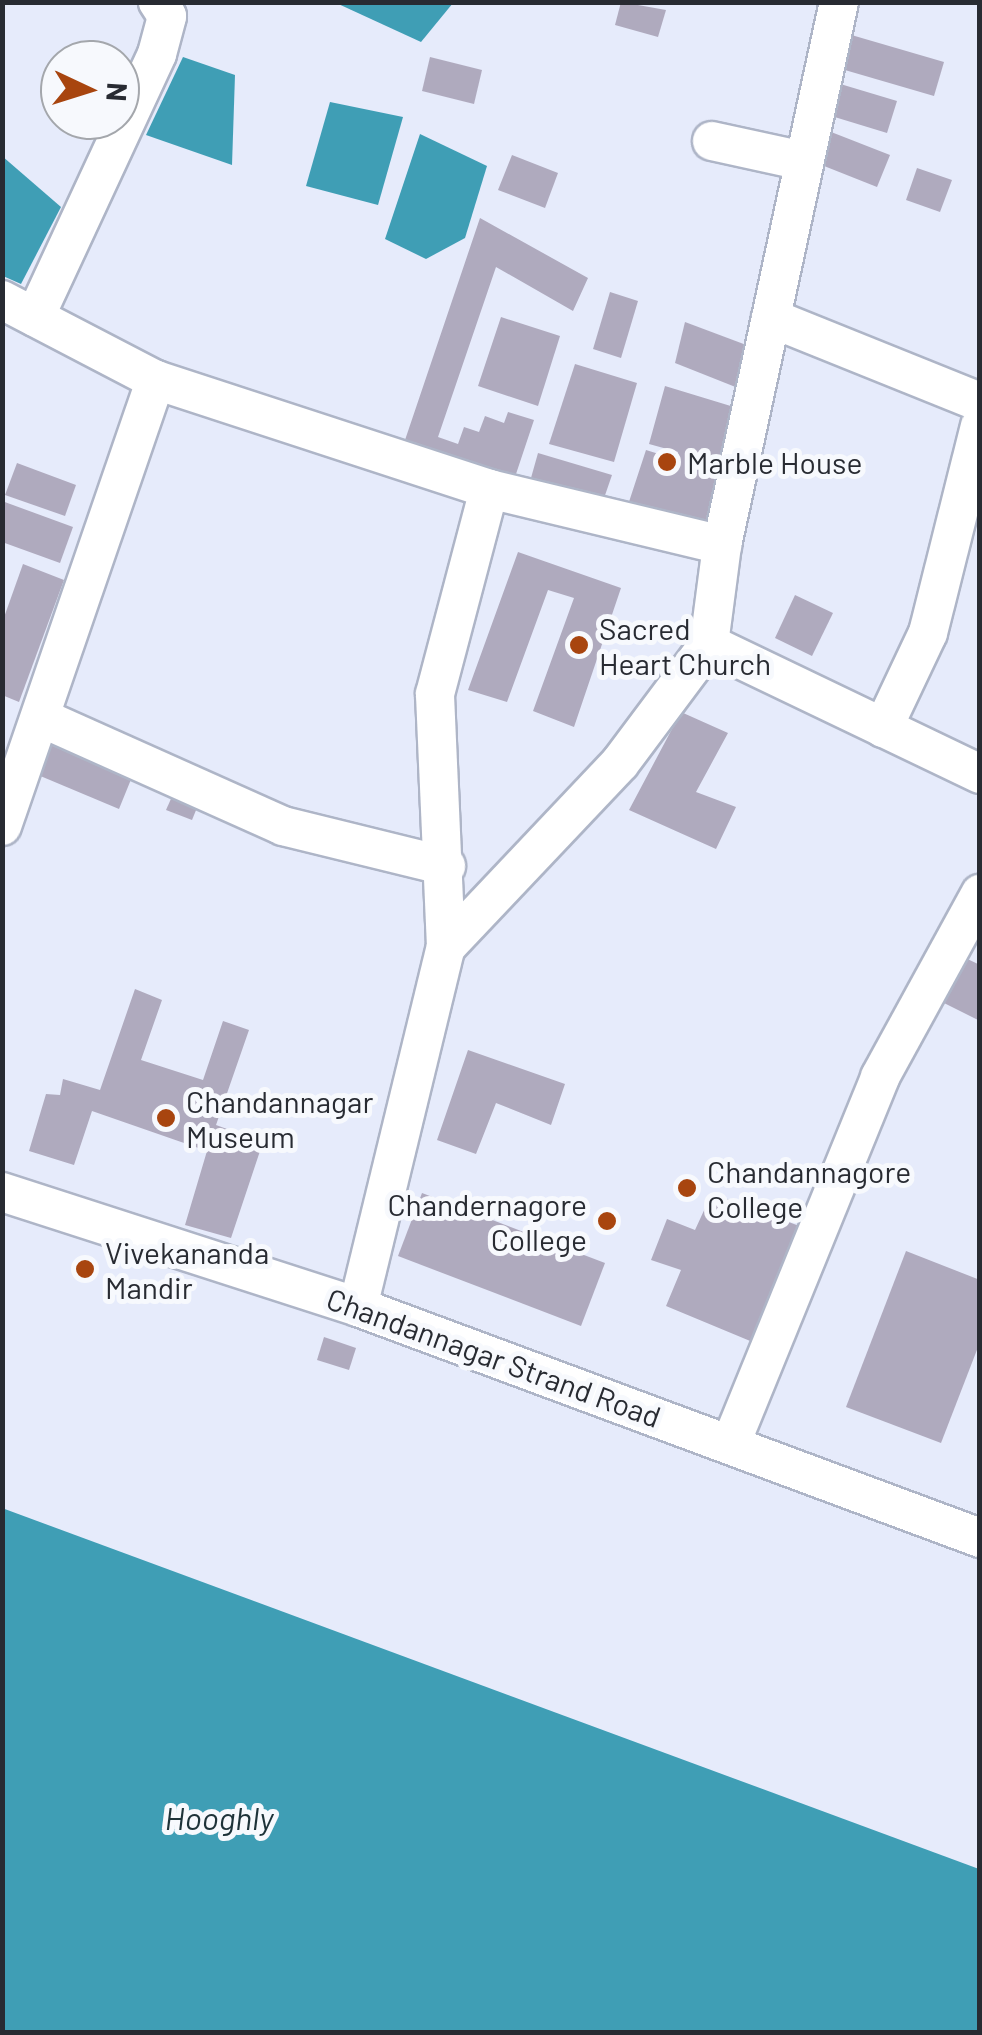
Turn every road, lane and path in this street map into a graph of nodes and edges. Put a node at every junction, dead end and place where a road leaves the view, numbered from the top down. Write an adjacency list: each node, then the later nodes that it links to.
1 (158, 2): 5 (street)
2 (839, 2): 4 (street)
3 (712, 141): 4 (street)
4 (804, 161): 6 (street)
5 (19, 309): 7 (street)
6 (771, 318): 8 (street); 11 (street)
7 (156, 380): 10 (street); 13 (street)
8 (980, 402)
9 (980, 426): 14 (street)
10 (489, 489): 11 (street); 17 (street)
11 (722, 545): 12 (street)
12 (709, 644): 14 (street); 19 (street)
13 (44, 720): 16 (street); 17 (street)
14 (883, 728): 15 (street)
15 (980, 774)
16 (2, 826)
17 (446, 866): 19 (street)
18 (980, 894): 22 (street)
19 (446, 948): 21 (street)
20 (2, 1192): 21 (street, Chandannagar Strand Road)
21 (358, 1308): 22 (street, Chandannagar Strand Road)
22 (730, 1443): 23 (street, Chandannagar Strand Road)
23 (980, 1538)

